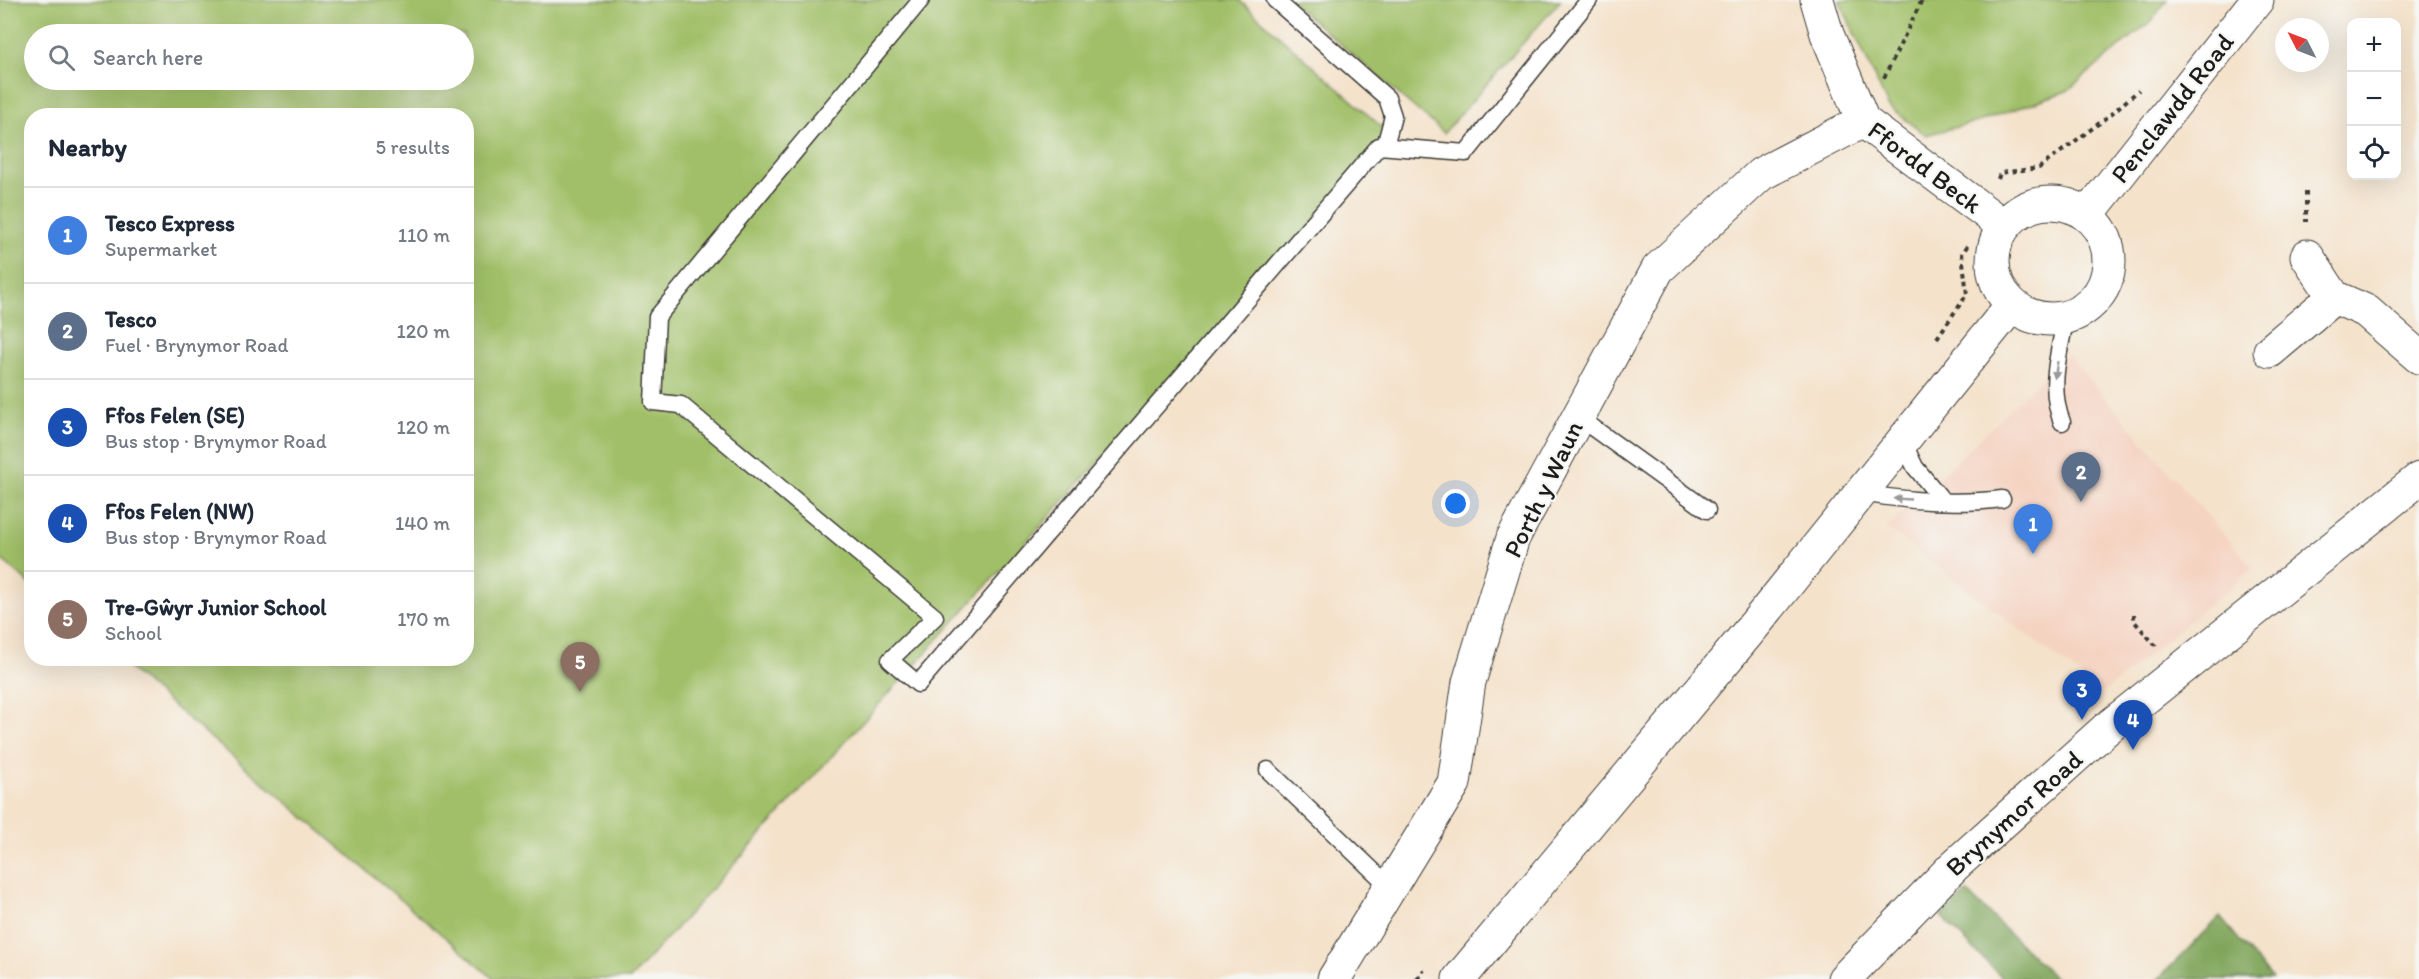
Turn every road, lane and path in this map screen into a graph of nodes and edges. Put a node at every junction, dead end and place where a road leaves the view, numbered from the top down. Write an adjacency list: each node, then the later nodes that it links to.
1 (921, 0): 9 (lane)
2 (1275, 0): 9 (lane)
3 (1589, 0): 9 (lane)
4 (1818, 0): 8 (street, Ffordd Beck)
5 (1922, 0): 8 (path)
6 (2257, 0): 10 (street, Penclawdd Road)
7 (2140, 89): 11 (path)
8 (1863, 122): 11 (street, Ffordd Beck); 19 (street, Porth y Waun)
9 (1385, 146)
10 (2087, 215): 11 (street); 15 (street)
11 (1995, 220): 14 (street); 16 (path)
12 (2307, 256): 13 (street)
13 (2334, 297): 17 (street); 18 (street)
14 (2012, 305): 15 (street); 21 (street)
15 (2066, 317): 20 (lane, one-way to 20)
16 (1932, 346)
17 (2270, 351)
18 (2419, 357)
19 (1578, 417): 26 (lane); 28 (street, Porth y Waun)
20 (2062, 422)
21 (1903, 442): 23 (street); 25 (lane)
22 (2419, 479): 33 (street, Brynymor Road)
23 (1861, 493): 25 (lane, one-way to 23); 32 (street)
24 (2002, 499): 25 (lane)
25 (1943, 501)
26 (1707, 510)
27 (1268, 770): 28 (lane)
28 (1390, 887): 30 (street, Porth y Waun)
29 (1432, 961): 31 (path)
30 (1334, 979)
31 (1417, 979)
32 (1459, 979)
33 (1844, 979)

